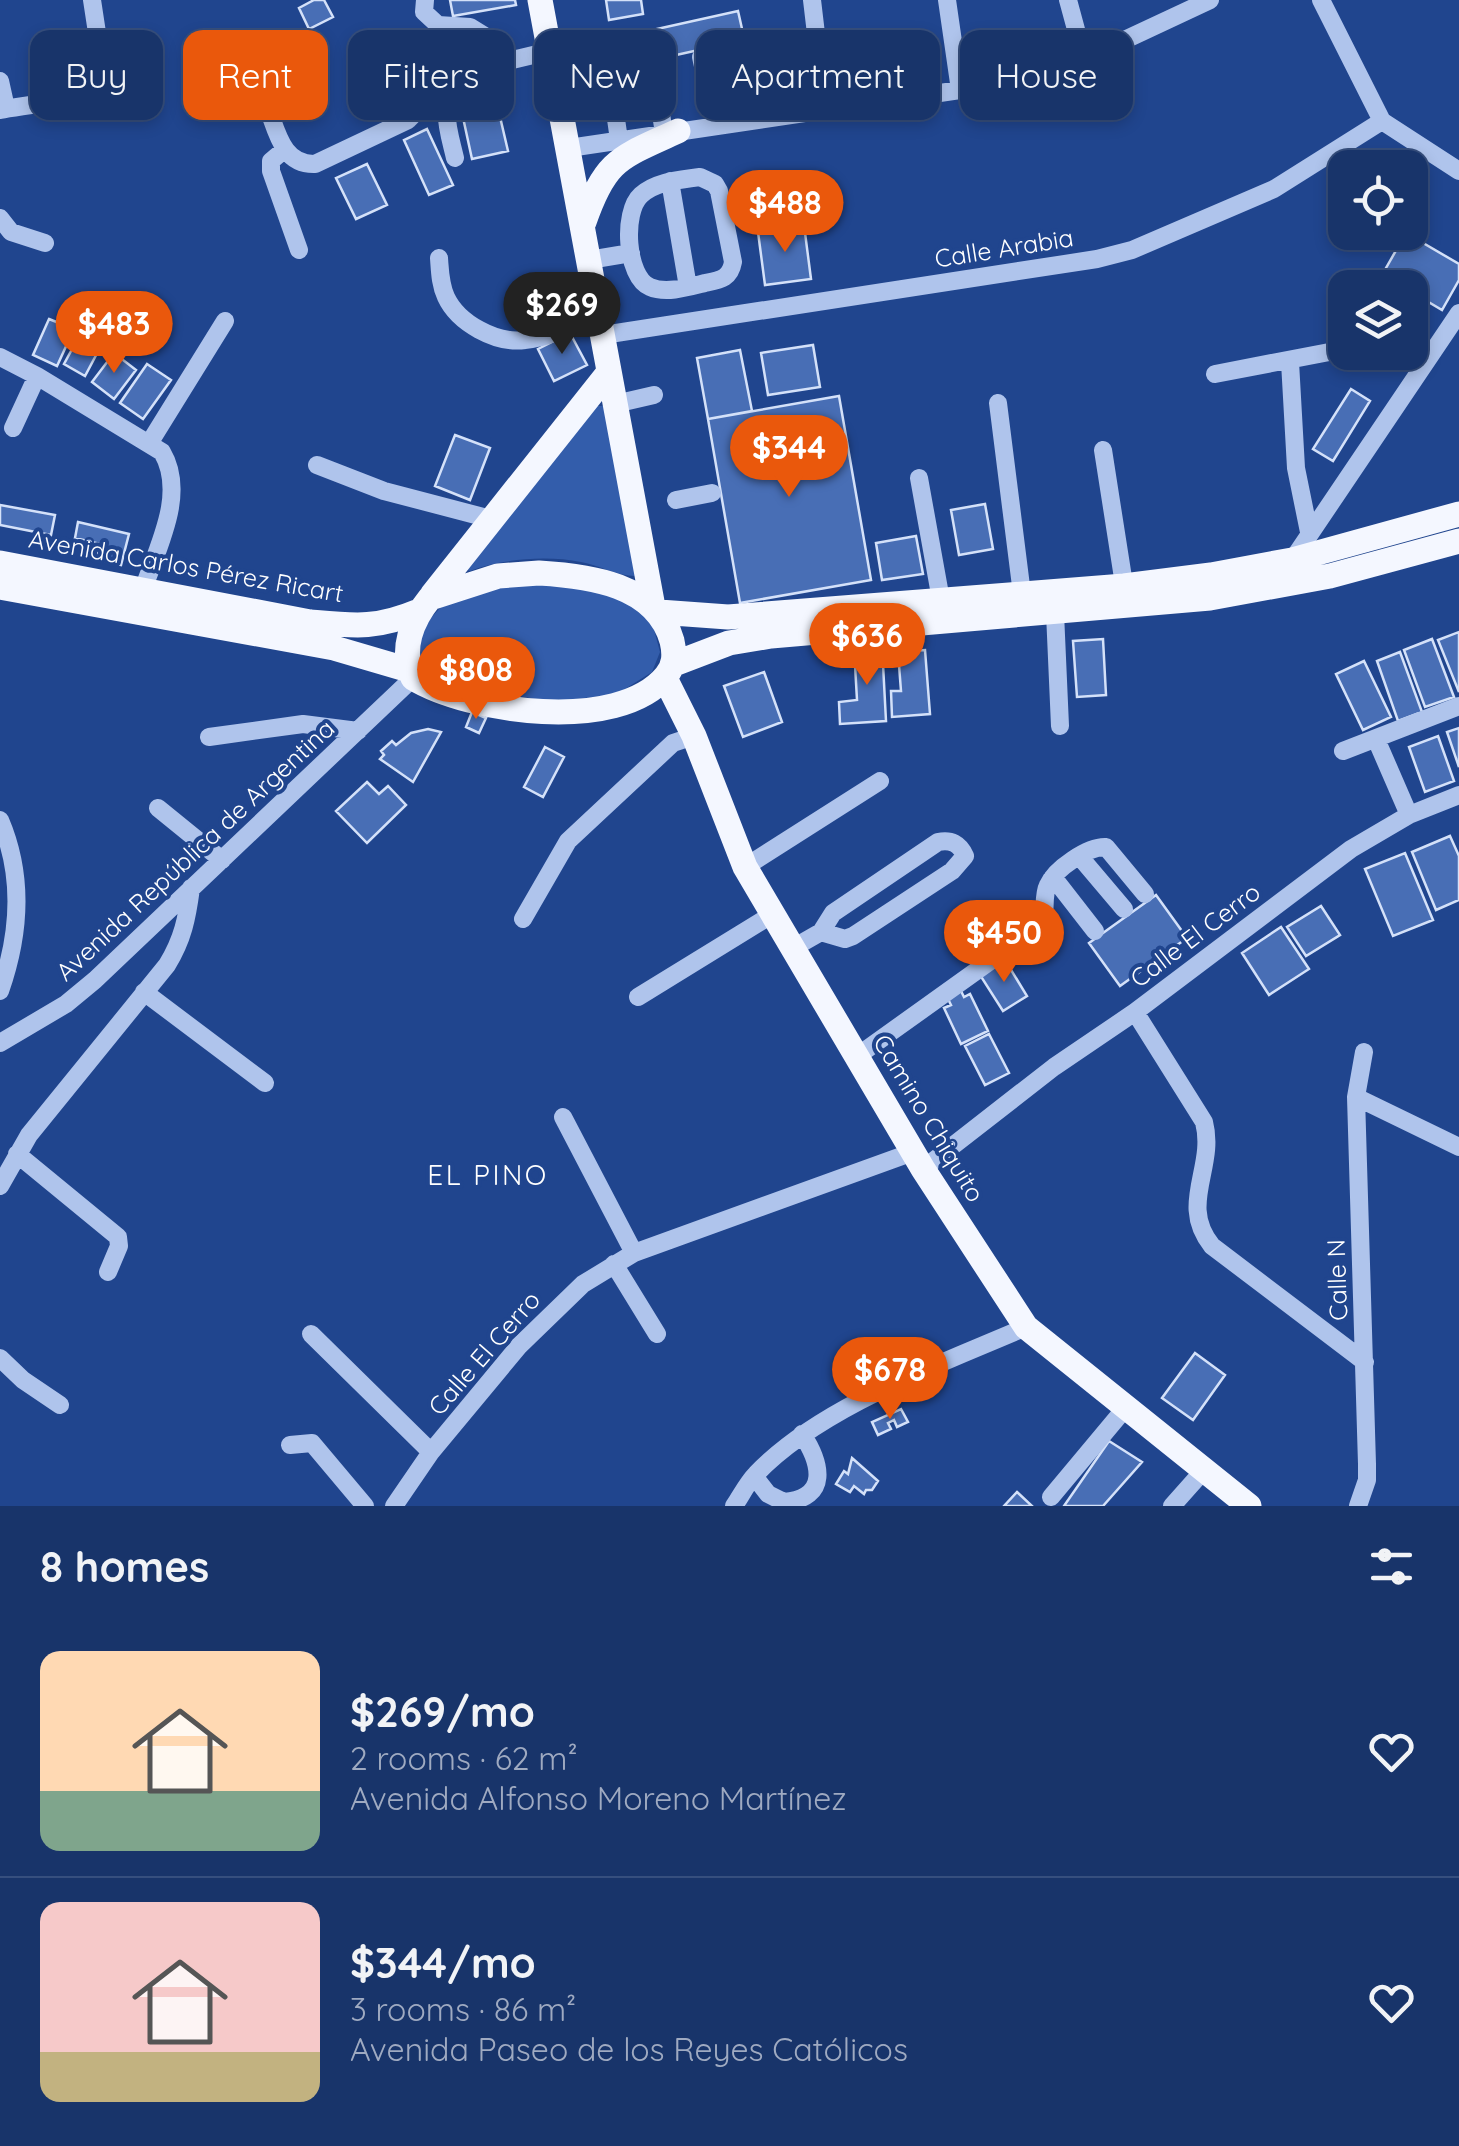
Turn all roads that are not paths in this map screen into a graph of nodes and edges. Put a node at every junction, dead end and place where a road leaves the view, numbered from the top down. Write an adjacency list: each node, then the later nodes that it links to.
1 (92, 0): 17 (street)
2 (426, 0): 9 (street)
3 (540, 0): 10 (main road, Camino Chiquito)
4 (812, 0): 11 (street)
5 (946, 0): 15 (street)
6 (1068, 0): 12 (street)
7 (1321, 0): 26 (street)
8 (1201, 2): 13 (street)
9 (475, 30)
10 (546, 30)
11 (815, 30)
12 (1076, 30)
13 (1133, 35)
14 (0, 81): 17 (street)
15 (960, 90): 16 (street)
16 (940, 93)
17 (3, 109)
18 (273, 120): 31 (street)
19 (408, 120): 31 (street)
20 (448, 120): 32 (street)
21 (563, 120): 30 (main road, Camino Chiquito)
22 (617, 120): 29 (street)
23 (668, 120): 28 (street)
24 (715, 120): 27 (street)
25 (747, 120): 27 (street)
26 (1382, 121): 33 (street); 45 (street, Calle Arabia)
27 (716, 124): 28 (street)
28 (671, 132): 29 (street); 36 (main road)
29 (620, 140): 30 (street)
30 (568, 148): 36 (main road, Camino Chiquito)
31 (284, 150): 38 (street)
32 (455, 158)
33 (1459, 172)
34 (670, 181): 39 (street); 42 (street); 42 (street)
35 (0, 218): 37 (street)
36 (582, 227): 41 (main road, Camino Chiquito)
37 (44, 243)
38 (300, 250)
39 (631, 253): 41 (street); 42 (street)
40 (439, 258): 45 (street, Calle Arabia)
41 (589, 260): 45 (main road, Camino Chiquito)
42 (688, 287)
43 (1459, 313): 64 (street)
44 (225, 321): 56 (street)
45 (601, 324): 49 (main road, Camino Chiquito)
46 (1328, 353): 48 (street)
47 (0, 357): 51 (street)
48 (1290, 362): 50 (street); 64 (street)
49 (609, 372): 54 (main road, Camino Chiquito); 63 (main road)
50 (1214, 374)
51 (37, 376): 55 (street); 56 (street)
52 (654, 395): 54 (street)
53 (998, 403): 71 (street)
54 (615, 404): 75 (main road, Camino Chiquito)
55 (12, 428)
56 (150, 442): 70 (street)
57 (1103, 450): 72 (street)
58 (317, 465): 63 (street)
59 (919, 478): 73 (street)
60 (712, 493): 61 (street)
61 (676, 500)
62 (1459, 514): 66 (main road)
63 (491, 519): 74 (main road)
64 (1310, 532): 66 (street)
65 (1459, 540): 69 (main road)
66 (1292, 560): 69 (street); 72 (main road)
67 (0, 563): 70 (main road, Avenida Carlos Pérez Ricart)
68 (0, 587): 78 (main road)
69 (1277, 588): 72 (main road)
70 (143, 590): 74 (main road, Avenida Carlos Pérez Ricart)
71 (1022, 594): 72 (main road); 73 (main road)
72 (1126, 597): 76 (main road)
73 (941, 600): 75 (main road)
74 (424, 604): 75 (main road, Avenida Carlos Pérez Ricart); 78 (main road)
75 (656, 609): 77 (main road, Camino Chiquito)
76 (1055, 613): 77 (main road); 80 (street)
77 (669, 671): 78 (main road); 83 (main road, Camino Chiquito)
78 (411, 674): 81 (street, Avenida República de Argentina)
79 (1459, 706): 84 (street)
80 (1060, 726)
81 (358, 731): 82 (street); 92 (street, Avenida República de Argentina)
82 (208, 736)
83 (694, 736): 93 (main road, Camino Chiquito); 99 (street)
84 (1376, 739): 85 (street); 89 (street)
85 (1343, 750)
86 (880, 781): 93 (street)
87 (1459, 795): 89 (street, Calle El Cerro)
88 (158, 808): 92 (street)
89 (1409, 815): 106 (street, Calle El Cerro)
90 (0, 820): 103 (street)
91 (1080, 857): 94 (street); 96 (street); 97 (street)
92 (222, 860): 95 (street, Avenida República de Argentina)
93 (745, 867): 98 (main road, Camino Chiquito)
94 (1054, 876): 100 (street); 109 (street)
95 (192, 887): 104 (street); 107 (street, Avenida República de Argentina)
96 (1144, 894)
97 (1124, 909)
98 (772, 914): 102 (main road, Camino Chiquito); 105 (street)
99 (522, 919)
100 (1095, 931)
101 (821, 932): 101 (street); 102 (street)
102 (793, 948): 109 (main road, Camino Chiquito)
103 (0, 992)
104 (144, 992): 110 (street); 114 (street)
105 (638, 996)
106 (1135, 1012): 115 (street, Calle El Cerro); 124 (street)
107 (0, 1043)
108 (1364, 1052): 111 (street, Calle N)
109 (856, 1057): 115 (main road, Camino Chiquito)
110 (265, 1083)
111 (1356, 1097): 113 (street); 124 (street, Calle N)
112 (563, 1117): 117 (street)
113 (1459, 1148)
114 (17, 1154): 116 (street); 119 (street)
115 (918, 1160): 117 (street, Calle El Cerro); 120 (main road, Camino Chiquito)
116 (0, 1186)
117 (634, 1253): 118 (street, Calle El Cerro)
118 (614, 1264): 122 (street); 129 (street, Calle El Cerro)
119 (108, 1272)
120 (1026, 1327): 126 (main road, Camino Chiquito); 127 (street)
121 (311, 1334): 129 (street)
122 (657, 1334)
123 (0, 1358): 125 (street)
124 (1364, 1362): 138 (street, Calle N)
125 (60, 1406)
126 (1127, 1406): 130 (main road, Camino Chiquito); 132 (street)
127 (802, 1434): 131 (street); 131 (street)
128 (290, 1444): 133 (street)
129 (431, 1452): 134 (street, Calle El Cerro)
130 (1204, 1470): 136 (street); 137 (main road, Camino Chiquito)
131 (754, 1476): 135 (street)
132 (1050, 1496)
133 (365, 1506)
134 (394, 1506)
135 (734, 1506)
136 (1172, 1506)
137 (1249, 1506)
138 (1358, 1506)

